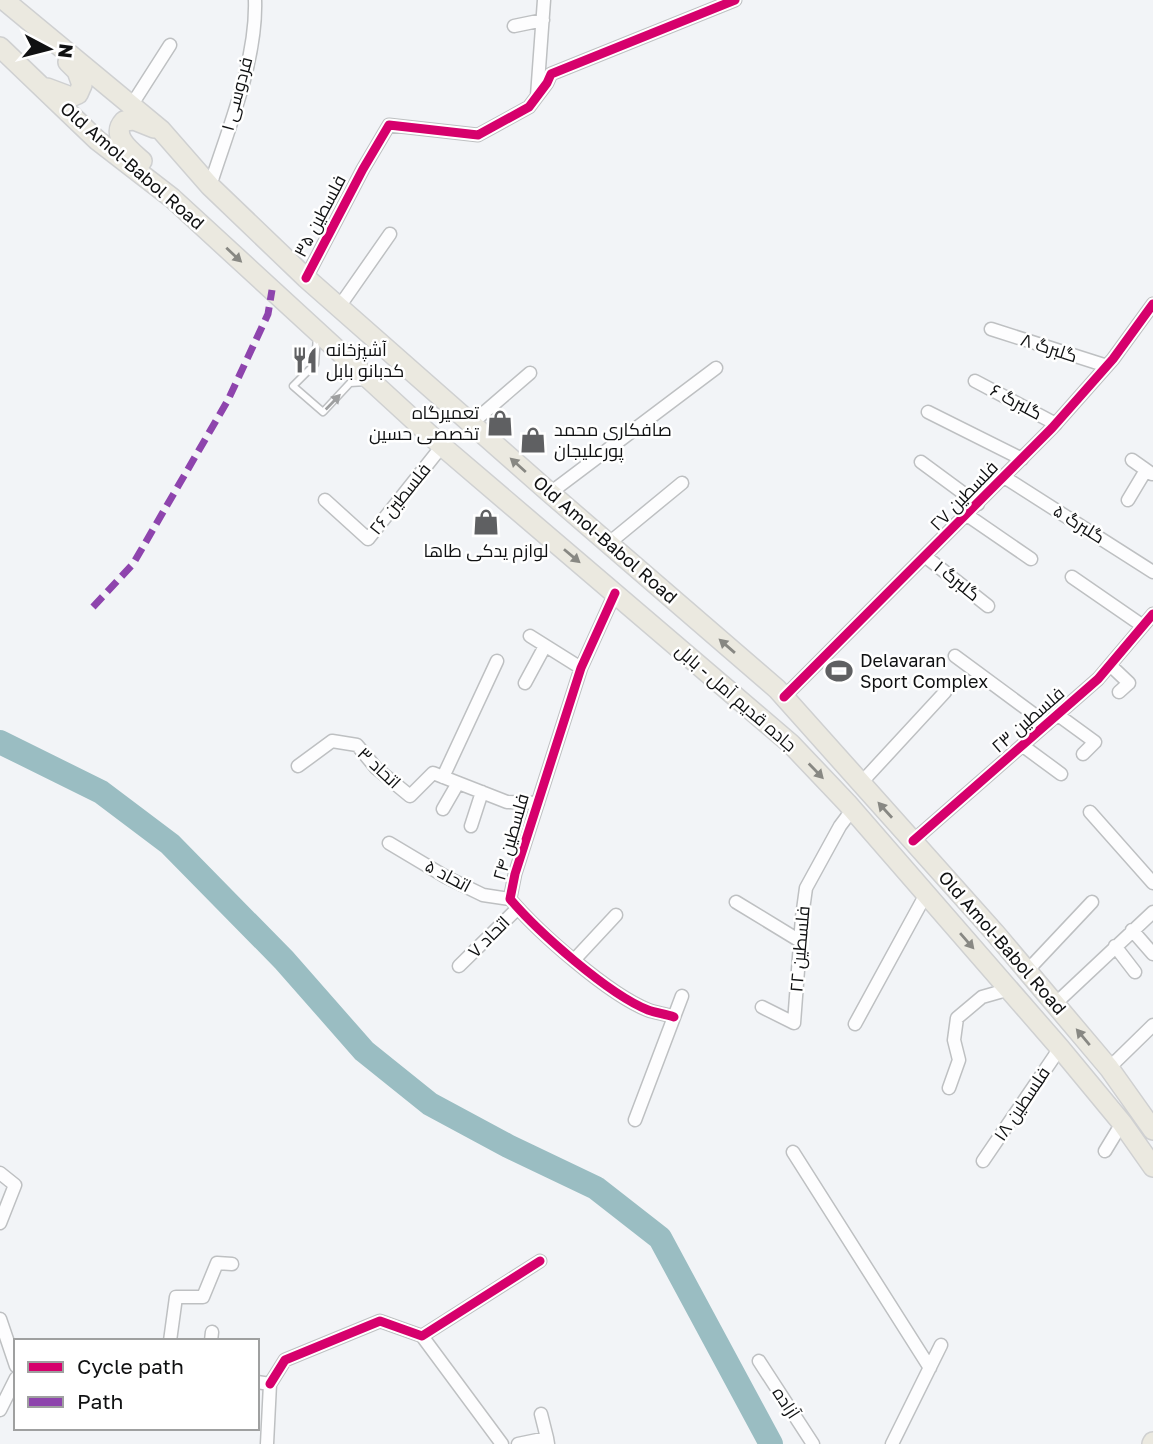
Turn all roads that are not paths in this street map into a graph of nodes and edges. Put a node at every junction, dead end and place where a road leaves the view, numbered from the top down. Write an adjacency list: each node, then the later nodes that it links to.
1 (255, 0): 13 (street, فردوسی ۱)
2 (544, 0): 5 (street)
3 (735, 0): 10 (street)
4 (9, 4): 9 (main road); 11 (main road, Old Amol-Babol Road)
5 (542, 20): 6 (street); 10 (street)
6 (514, 26)
7 (170, 45): 11 (street)
8 (0, 47): 9 (main road, Old Amol-Babol Road)
9 (40, 85): 14 (main road, Old Amol-Babol Road)
10 (537, 96): 16 (street, فلسطین ۳۵)
11 (131, 106): 12 (main road, Old Amol-Babol Road)
12 (161, 131): 13 (main road, Old Amol-Babol Road); 14 (main road)
13 (210, 186): 16 (main road, Old Amol-Babol Road)
14 (172, 198): 20 (main road, جاده قدیم آمل - بابل, one-way to 20)
15 (390, 234): 18 (street)
16 (306, 278): 18 (main road, Old Amol-Babol Road)
17 (1153, 304): 21 (street, فلسطین ۲۷)
18 (339, 307): 27 (main road, Old Amol-Babol Road)
19 (991, 329): 21 (street, گلبرگ ۸)
20 (317, 331): 25 (main road, جاده قدیم آمل - بابل); 25 (lane, one-way to 25)
21 (1107, 366): 28 (street, فلسطین ۲۷)
22 (716, 368): 36 (street)
23 (530, 373): 27 (street)
24 (975, 381): 28 (street, گلبرگ ۶)
25 (375, 382): 29 (main road, جاده قدیم آمل - بابل)
26 (928, 412): 30 (street)
27 (472, 424): 36 (main road, Old Amol-Babol Road, one-way to 27)
28 (1056, 424): 30 (street, فلسطین ۲۷)
29 (442, 446): 37 (street, فلسطين ٢۶); 46 (main road, جاده قدیم آمل - بابل, one-way to 46)
30 (1022, 459): 34 (street, فلسطین ۲۷)
31 (1132, 460): 33 (street)
32 (921, 462): 39 (street)
33 (1150, 472): 38 (street)
34 (1004, 477): 39 (street, فلسطین ۲۷); 44 (street, گلبرگ ۵)
35 (682, 483): 41 (street)
36 (550, 493): 41 (main road, Old Amol-Babol Road)
37 (325, 500)
38 (1128, 500)
39 (978, 504): 40 (street, فلسطین ۲۷)
40 (967, 515): 42 (street, فلسطین ۲۷); 43 (street)
41 (609, 543): 59 (main road, Old Amol-Babol Road, one-way to 41)
42 (926, 557): 47 (street, گلبرگ ۱); 59 (street, فلسطین ۲۷)
43 (1031, 559)
44 (1153, 572)
45 (1072, 577): 49 (street)
46 (615, 593): 55 (street, فلسطین ۲۴); 72 (main road, جاده قدیم آمل - بابل, one-way to 72)
47 (988, 606)
48 (1153, 614): 49 (street, فلسطین ۲۳)
49 (1143, 626): 54 (street, فلسطین ۲۳)
50 (530, 636): 51 (street)
51 (545, 646): 55 (street); 56 (street)
52 (955, 656): 61 (street)
53 (497, 661): 66 (street)
54 (1110, 665): 58 (street); 60 (street, فلسطین ۲۳)
55 (581, 668): 70 (street, فلسطین ۲۴)
56 (525, 683)
57 (945, 692): 68 (street)
58 (1119, 692)
59 (784, 697): 68 (main road, Old Amol-Babol Road)
60 (1058, 715): 61 (street, فلسطین ۲۳); 63 (street)
61 (1047, 724): 62 (street, فلسطین ۲۳)
62 (1023, 746): 65 (street); 75 (street, فلسطین ۲۳)
63 (1083, 754)
64 (298, 766): 66 (street, اتحاد ۳)
65 (1061, 774)
66 (443, 777): 67 (street)
67 (457, 783): 69 (street); 71 (street)
68 (861, 783): 75 (main road, Old Amol-Babol Road, one-way to 68)
69 (482, 792): 70 (street); 74 (street)
70 (538, 803): 81 (street, فلسطین ۲۴)
71 (443, 809)
72 (852, 810): 78 (main road, جاده قدیم آمل - بابل); 85 (street, فلسطین ۲۲)
73 (1090, 812): 77 (street)
74 (471, 826)
75 (913, 841): 90 (main road, Old Amol-Babol Road)
76 (389, 843): 81 (street, اتحاد ۵)
77 (1153, 883)
78 (926, 894): 92 (main road, جاده قدیم آمل - بابل, one-way to 92); 97 (street)
79 (736, 902): 85 (street)
80 (1092, 902): 90 (street)
81 (514, 903): 88 (street); 89 (street, اتحاد ۷)
82 (1153, 912): 84 (street)
83 (616, 915): 88 (street)
84 (1132, 930): 86 (street); 87 (street)
85 (800, 941): 95 (street, فلسطین ۲۲)
86 (1115, 946): 91 (street); 94 (street)
87 (1153, 954)
88 (575, 959): 96 (street)
89 (459, 965)
90 (1027, 971): 94 (main road, Old Amol-Babol Road)
91 (1135, 972)
92 (1010, 989): 99 (main road, جاده قدیم آمل - بابل); 101 (street)
93 (682, 996): 96 (street)
94 (1055, 1004): 100 (main road, Old Amol-Babol Road, one-way to 94)
95 (762, 1007)
96 (674, 1017): 102 (street)
97 (855, 1024)
98 (1153, 1025): 100 (street)
99 (1060, 1048): 103 (main road, جاده قدیم آمل - بابل); 107 (street, فلسطین ۱۸)
100 (1110, 1068): 104 (main road, Old Amol-Babol Road)
101 (949, 1088)
102 (635, 1120)
103 (1122, 1123): 105 (street); 108 (main road, جاده قدیم آمل - بابل)
104 (1153, 1130)
105 (1105, 1151)
106 (793, 1152): 119 (street)
107 (983, 1161)
108 (1153, 1167)
109 (0, 1172): 110 (street)
110 (0, 1223)
111 (540, 1261): 114 (street)
112 (232, 1264): 115 (street)
113 (0, 1319): 117 (street)
114 (422, 1336): 121 (street); 126 (street)
115 (170, 1339)
116 (941, 1345): 119 (street)
117 (14, 1358)
118 (759, 1361): 128 (street, آزاده)
119 (930, 1368): 129 (street)
120 (14, 1382): 122 (street)
121 (263, 1383): 125 (street)
122 (0, 1410)
123 (541, 1415): 124 (street)
124 (547, 1441): 127 (street)
125 (267, 1444)
126 (502, 1444)
127 (518, 1444)
128 (813, 1444)
129 (891, 1444)

